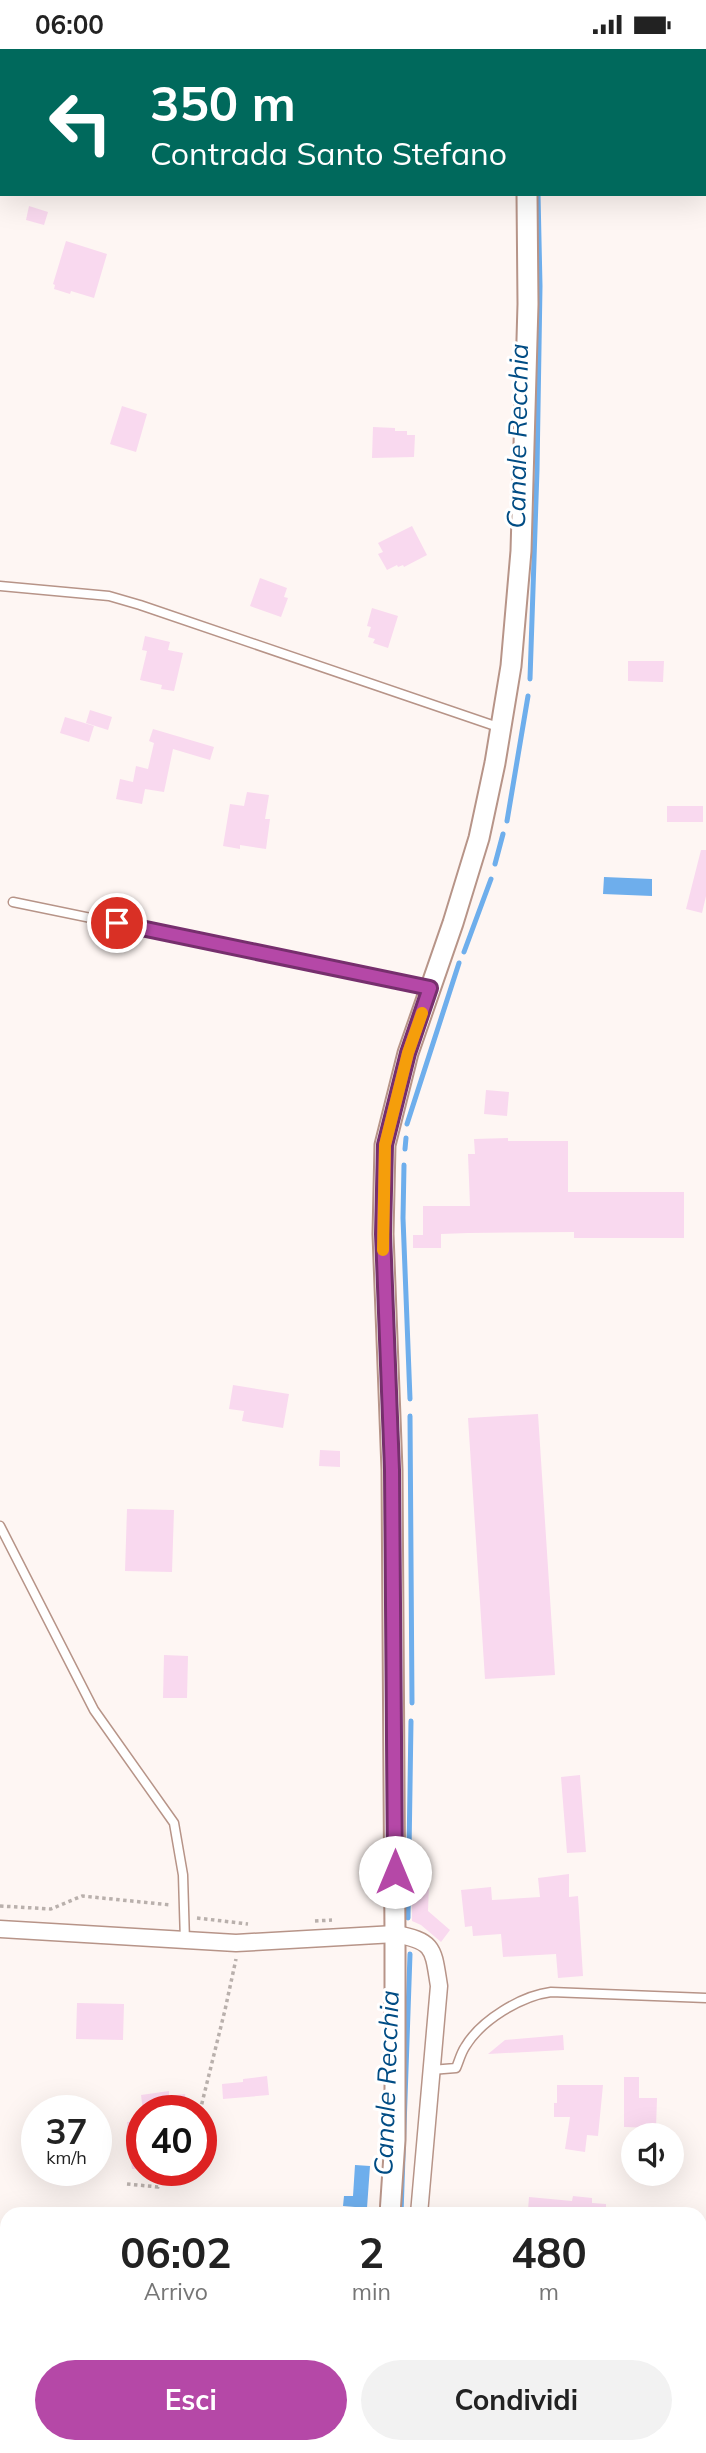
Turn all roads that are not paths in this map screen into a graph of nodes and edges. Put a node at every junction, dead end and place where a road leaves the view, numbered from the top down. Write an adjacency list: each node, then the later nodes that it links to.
1 (527, 196): 3 (street)
2 (0, 586): 3 (lane)
3 (501, 728): 5 (street)
4 (13, 901): 5 (lane)
5 (430, 988): 8 (street)
6 (0, 1526): 9 (lane)
7 (0, 1929): 9 (street)
8 (395, 1934): 9 (street); 11 (street); 12 (street)
9 (185, 1942)
10 (706, 1998): 11 (lane)
11 (431, 2070): 13 (street)
12 (390, 2207)
13 (420, 2207)

